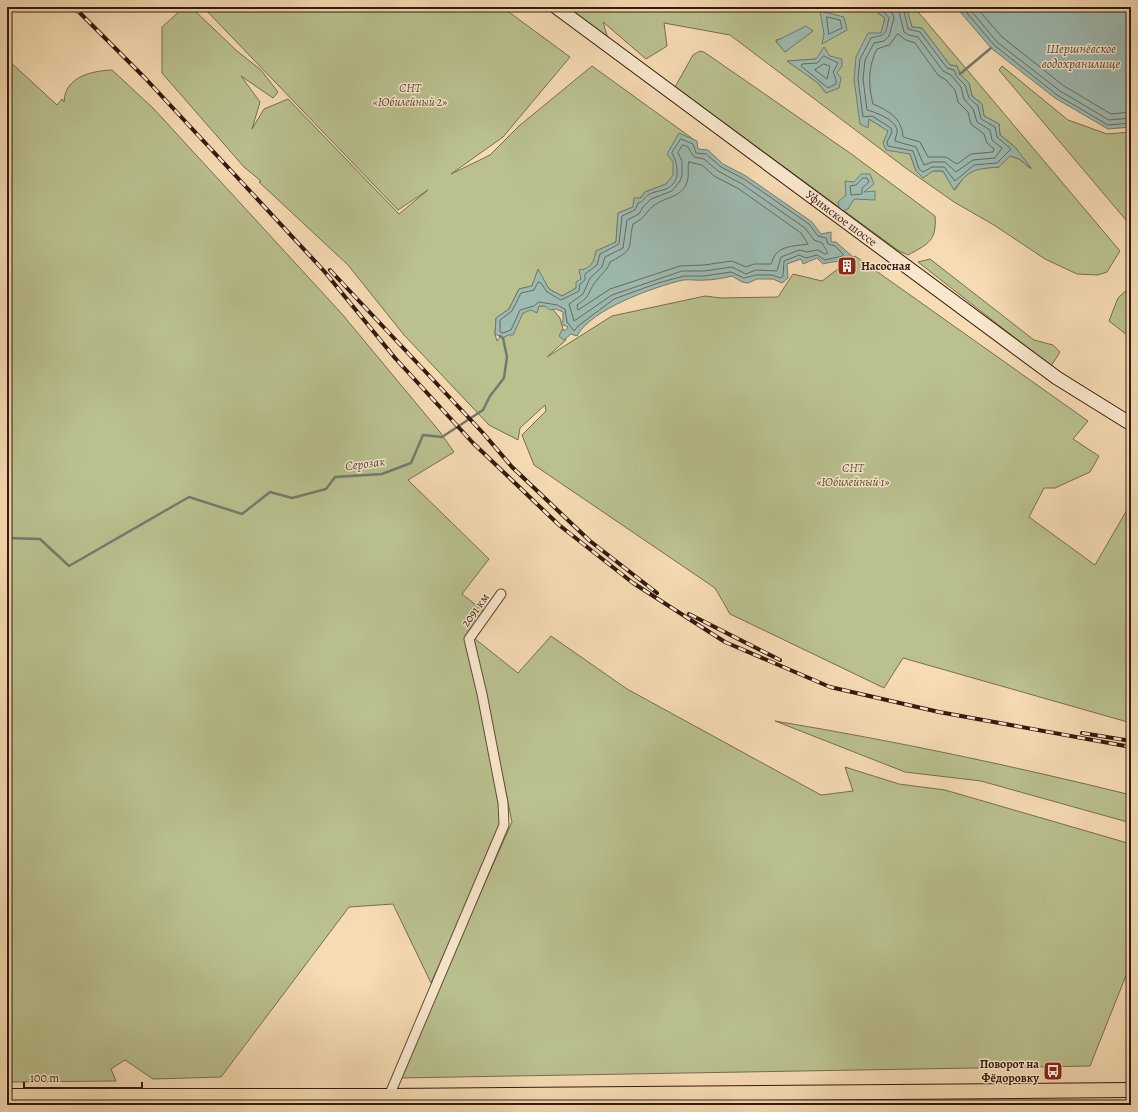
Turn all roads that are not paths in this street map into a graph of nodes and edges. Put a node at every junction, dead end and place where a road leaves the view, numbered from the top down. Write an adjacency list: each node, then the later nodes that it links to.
1 (556, 7): 2 (main road, Уфимское шоссе)
2 (1131, 424)
3 (501, 594): 6 (street, 2091 км)
4 (1131, 1090): 6 (main road)
5 (7, 1096): 6 (main road)
6 (389, 1096)

